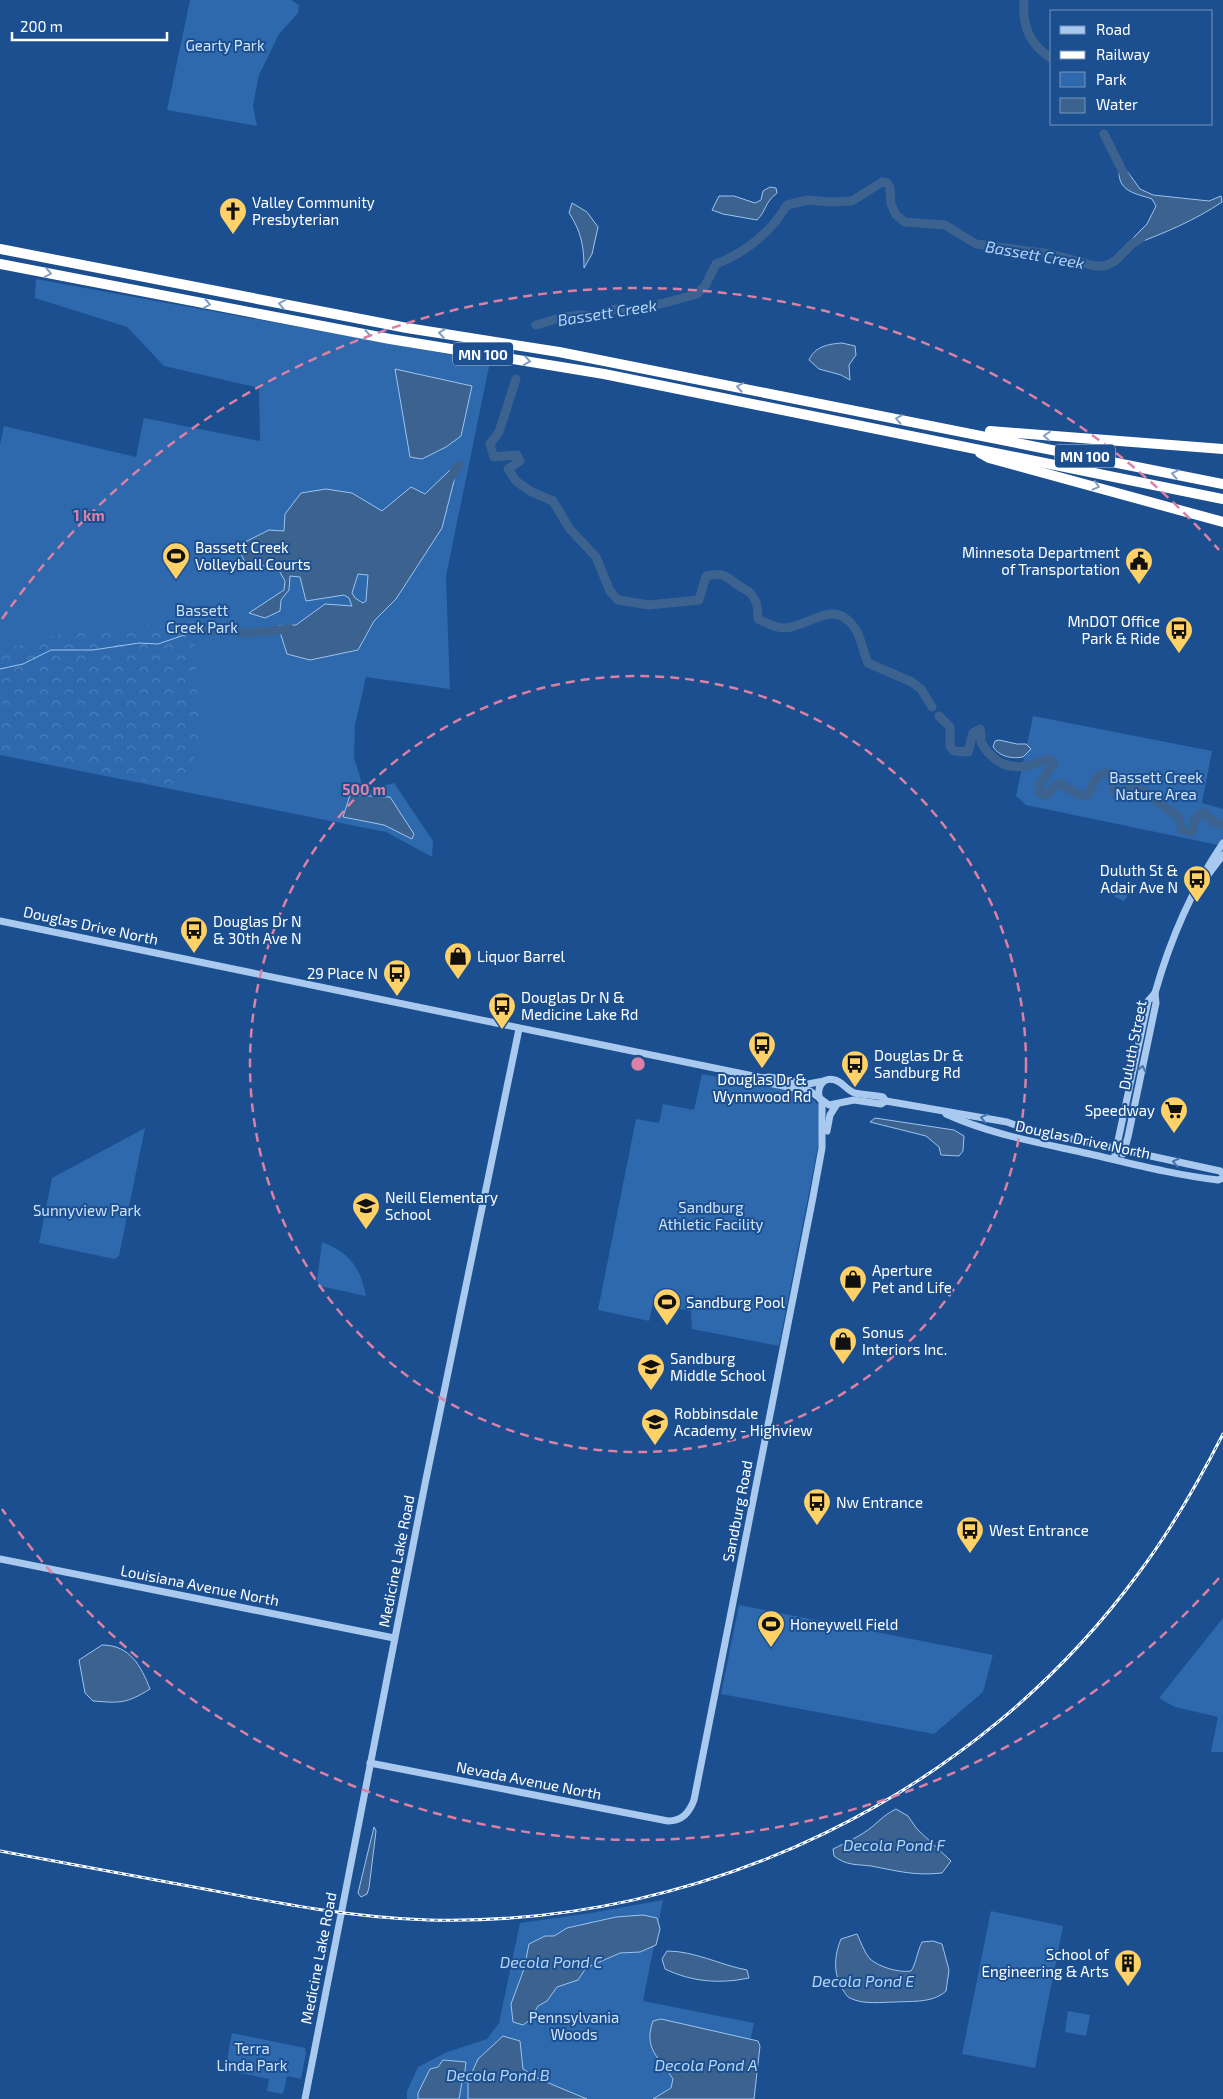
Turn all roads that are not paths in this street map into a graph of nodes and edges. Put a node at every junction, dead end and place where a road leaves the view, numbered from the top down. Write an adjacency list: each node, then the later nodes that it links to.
1 (0, 249): 3 (highway, MN 100, one-way to 1)
2 (0, 264): 4 (highway, MN 100, one-way to 4)
3 (947, 428): 5 (highway, one-way to 3); 6 (highway, MN 100, one-way to 3)
4 (966, 446): 7 (highway, MN 100); 8 (highway, one-way to 8)
5 (1223, 449)
6 (1223, 484)
7 (1223, 499)
8 (1223, 522)
9 (1223, 843): 11 (street, Duluth Street)
10 (1223, 855): 11 (street, Duluth Street)
11 (1194, 893): 22 (street, Duluth Street)
12 (0, 921): 13 (street, Douglas Drive North)
13 (519, 1028): 14 (street, Douglas Drive North); 27 (street, Medicine Lake Road)
14 (763, 1078): 15 (street, Douglas Drive North); 17 (street, Douglas Drive North)
15 (824, 1081): 16 (street, Douglas Drive North); 17 (street)
16 (843, 1085): 18 (street, Douglas Drive North); 19 (street)
17 (821, 1100): 19 (street, Douglas Drive North); 21 (street, Sandburg Road)
18 (886, 1101): 19 (street, Douglas Drive North); 20 (street, Douglas Drive North)
19 (838, 1103): 21 (street, Sandburg Road)
20 (941, 1112): 22 (street, Douglas Drive North, one-way to 20); 23 (street, Douglas Drive North)
21 (822, 1148): 29 (street, Sandburg Road)
22 (1120, 1149): 23 (street, Duluth Street); 24 (street, Douglas Drive North, one-way to 22)
23 (1117, 1160): 25 (street, Douglas Drive North)
24 (1223, 1174)
25 (1223, 1178)
26 (0, 1559): 27 (street, Louisiana Avenue North)
27 (394, 1638): 28 (street, Medicine Lake Road)
28 (370, 1763): 29 (street, Nevada Avenue North); 30 (street, Medicine Lake Road)
29 (683, 1817)
30 (305, 2099)

